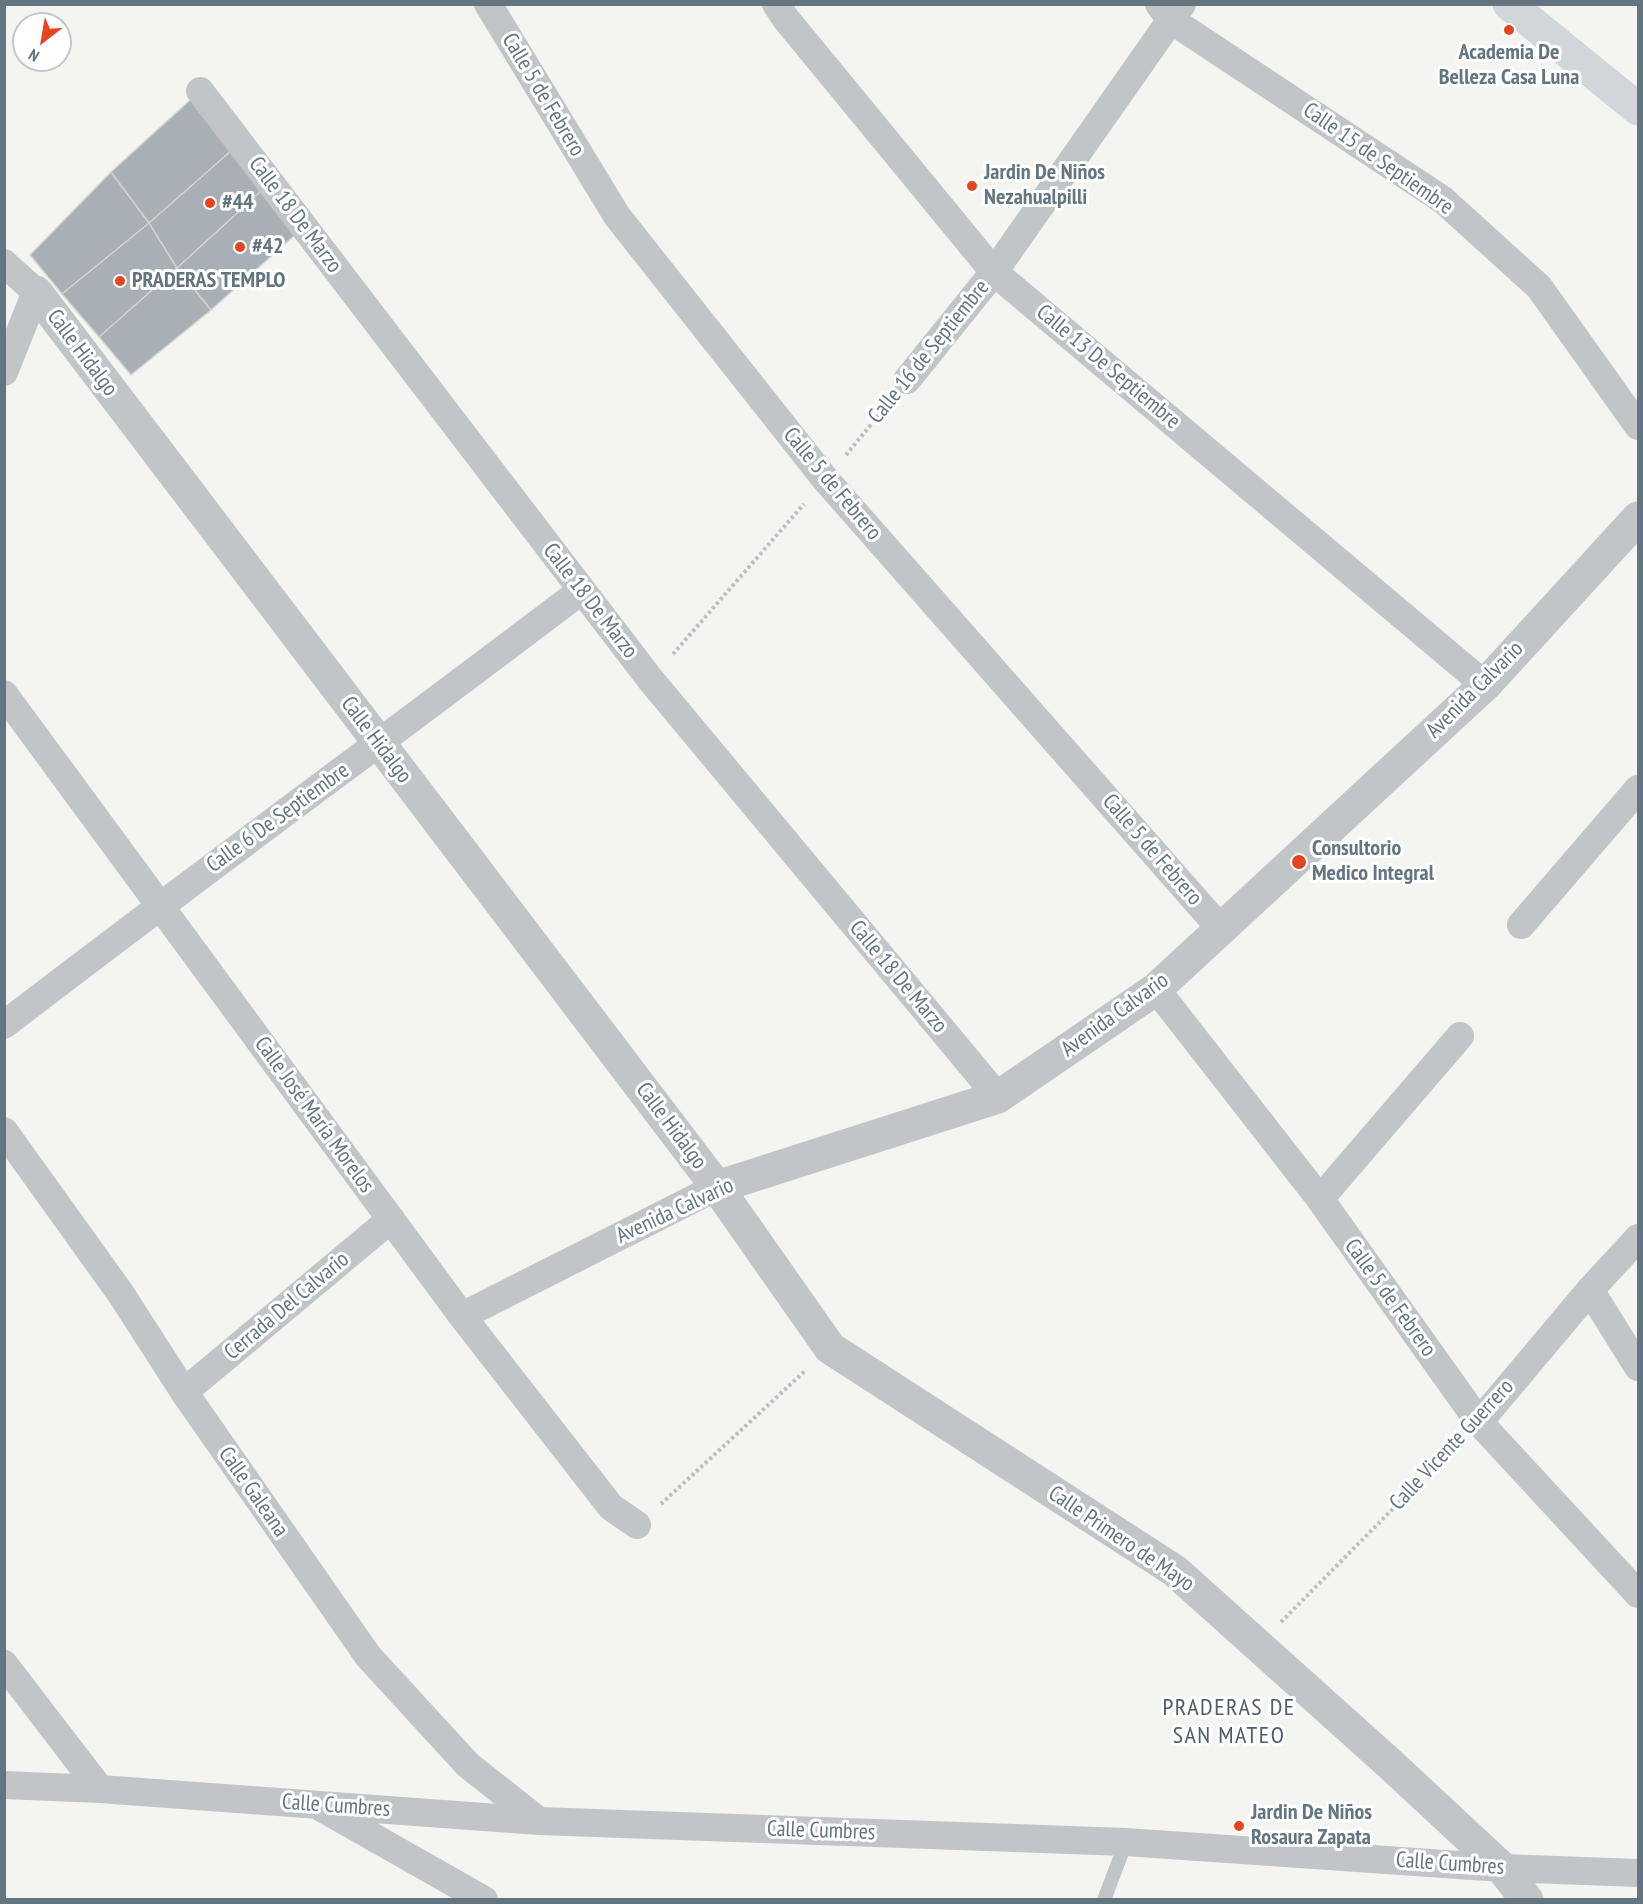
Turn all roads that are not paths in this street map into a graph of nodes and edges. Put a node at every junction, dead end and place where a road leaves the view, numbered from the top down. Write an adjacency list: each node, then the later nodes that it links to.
1 (488, 4): 21 (street, Calle 5 de Febrero)
2 (776, 4): 8 (street, Calle 13 De Septiembre)
3 (1509, 4): 6 (main road)
4 (1171, 10): 8 (street, Calle 16 de Septiembre); 12 (street, Calle 15 de Septiembre)
5 (200, 91): 14 (street, Calle 18 De Marzo)
6 (1638, 109)
7 (4, 263): 9 (street)
8 (994, 272): 11 (street, Calle 16 de Septiembre); 15 (street, Calle 13 De Septiembre)
9 (36, 292): 10 (street); 17 (street, Calle Hidalgo)
10 (4, 372)
11 (907, 380)
12 (1638, 426)
13 (1638, 518): 15 (street, Avenida Calvario)
14 (582, 590): 17 (street, Calle 6 De Septiembre); 25 (street, Calle 18 De Marzo)
15 (1485, 685): 21 (street, Avenida Calvario)
16 (4, 694): 19 (street, Calle José María Morelos)
17 (379, 744): 19 (street, Calle 6 De Septiembre); 27 (street, Calle Hidalgo)
18 (1638, 789): 20 (street)
19 (159, 906): 23 (street, Calle 6 De Septiembre); 29 (street, Calle José María Morelos)
20 (1521, 925)
21 (1221, 930): 22 (street, Avenida Calvario)
22 (1156, 989): 25 (street, Avenida Calvario); 28 (street, Calle 5 de Febrero)
23 (4, 1025)
24 (1460, 1036): 28 (street)
25 (998, 1097): 27 (street, Avenida Calvario)
26 (4, 1131): 34 (street, Calle Galeana)
27 (717, 1187): 32 (street, Avenida Calvario); 44 (street, Calle Primero de Mayo)
28 (1320, 1199): 35 (street, Calle 5 de Febrero)
29 (391, 1219): 32 (street, Calle José María Morelos); 34 (street, Cerrada Del Calvario)
30 (1638, 1238): 31 (street, Calle Vicente Guerrero)
31 (1590, 1290): 33 (street); 35 (street, Calle Vicente Guerrero)
32 (462, 1316): 36 (street, Calle José María Morelos)
33 (1638, 1366)
34 (184, 1392): 42 (street, Calle Galeana)
35 (1479, 1422): 37 (street, Calle 5 de Febrero)
36 (637, 1525)
37 (1638, 1594)
38 (4, 1664): 40 (street)
39 (4, 1785): 40 (street, Calle Cumbres)
40 (100, 1789): 41 (street, Calle Cumbres)
41 (315, 1804): 42 (street, Calle Cumbres); 46 (street)
42 (538, 1821): 43 (street, Calle Cumbres)
43 (1126, 1842): 44 (street, Calle Cumbres); 47 (lane)
44 (1502, 1868): 45 (street, Calle Cumbres); 48 (street, Calle Primero de Mayo)
45 (1638, 1873)
46 (484, 1899)
47 (1104, 1899)
48 (1527, 1899)

